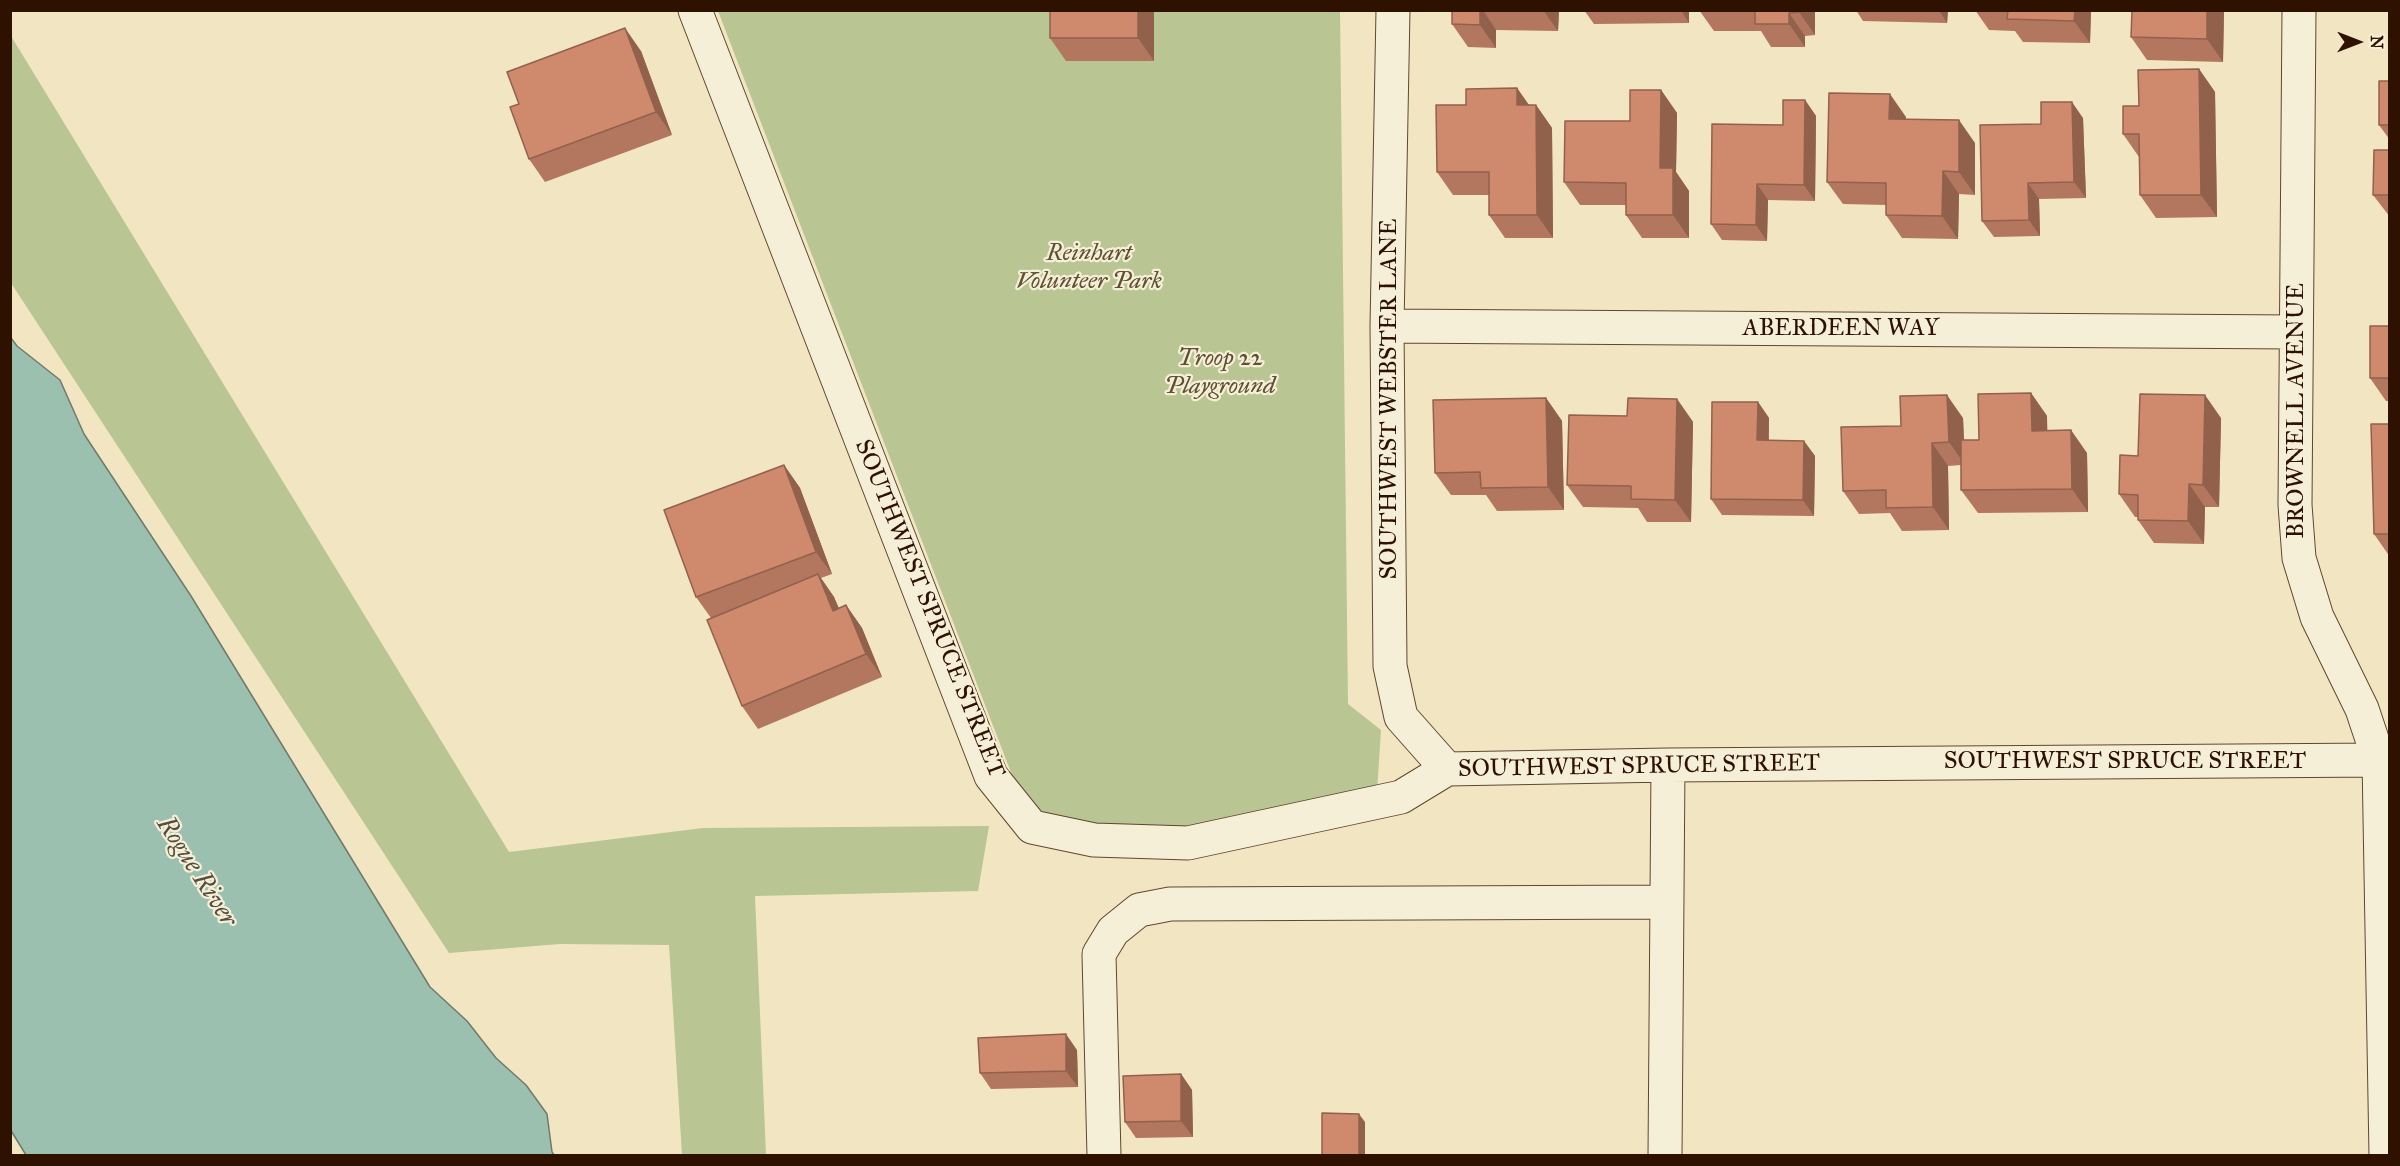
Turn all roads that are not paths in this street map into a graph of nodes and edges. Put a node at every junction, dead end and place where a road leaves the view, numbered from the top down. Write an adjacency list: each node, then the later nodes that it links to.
1 (695, 10): 8 (street, SOUTHWEST SPRUCE STREET)
2 (1393, 10): 4 (street, SOUTHWEST WEBSTER LANE)
3 (2299, 10): 5 (street, BROWNELL AVENUE)
4 (1387, 326): 5 (street, ABERDEEN WAY); 8 (street, SOUTHWEST WEBSTER LANE)
5 (2295, 332): 6 (street, BROWNELL AVENUE)
6 (2384, 759): 7 (street, SOUTHWEST SPRUCE STREET); 12 (street, BROWNELL AVENUE)
7 (1668, 765): 8 (street, SOUTHWEST SPRUCE STREET); 9 (street)
8 (1447, 769)
9 (1667, 902): 10 (street); 11 (street)
10 (1104, 1155)
11 (1665, 1155)
12 (2385, 1155)

